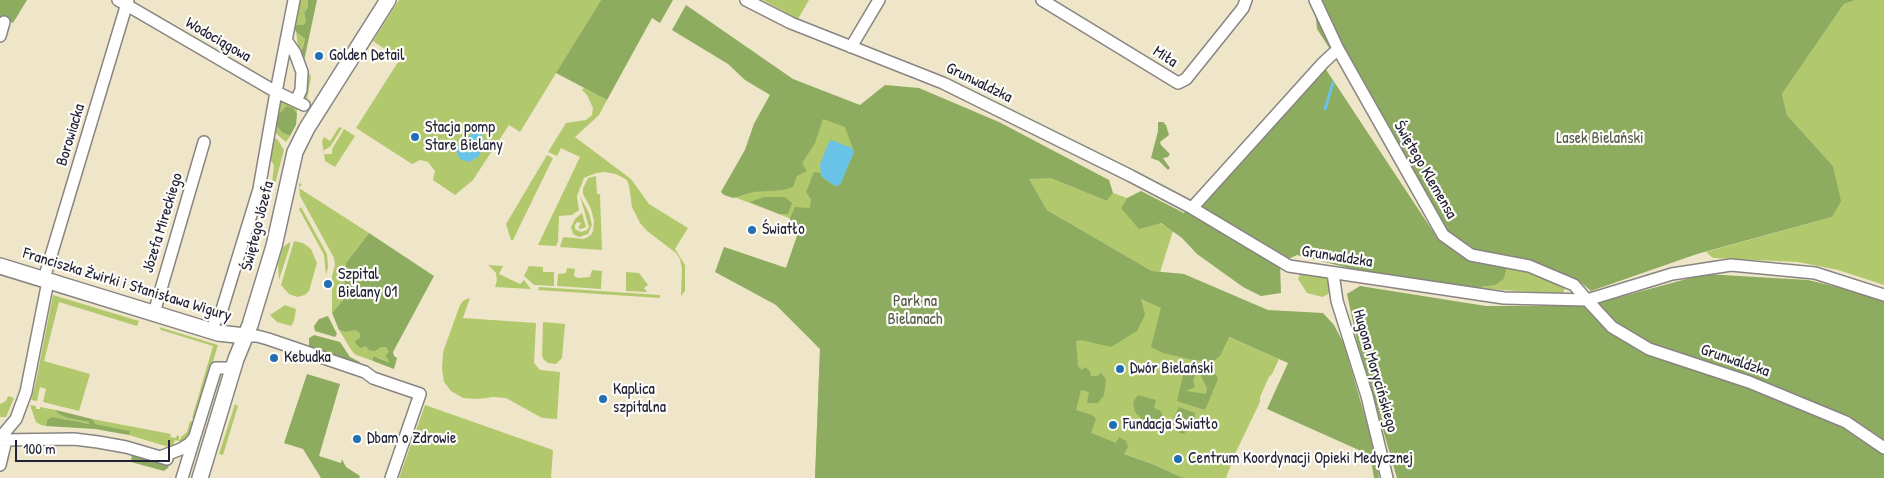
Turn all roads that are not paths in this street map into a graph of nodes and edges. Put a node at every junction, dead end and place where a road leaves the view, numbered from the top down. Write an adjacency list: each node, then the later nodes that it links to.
1 (294, 0): 11 (street)
2 (388, 0): 24 (street, Świętego Józefa)
3 (746, 0): 12 (street, Grunwaldzka)
4 (879, 0): 12 (street)
5 (1042, 0): 8 (street, Miła)
6 (1315, 0): 13 (street, Świętego Klemensa)
7 (124, 2): 14 (street, Wodociągowa); 19 (street, Borowiacka)
8 (1245, 4)
9 (4, 22): 10 (street)
10 (0, 36)
11 (286, 40): 14 (street); 14 (street, Wodociągowa)
12 (851, 47): 16 (street, Grunwaldzka)
13 (1338, 49): 16 (street); 21 (street, Świętego Klemensa)
14 (276, 92): 23 (street)
15 (204, 142): 22 (street, Józefa Mireckiego)
16 (1192, 208): 18 (street, Grunwaldzka)
17 (0, 266): 19 (street, Franciszka Żwirki i Stanisława Wigury)
18 (1333, 273): 21 (street, Grunwaldzka); 35 (street, Hugona Morycińskiego)
19 (46, 280): 22 (street, Franciszka Żwirki i Stanisława Wigury); 26 (street, Borowiacka)
20 (1884, 295): 21 (street)
21 (1587, 300): 30 (street, Grunwaldzka)
22 (154, 313): 23 (street, Franciszka Żwirki i Stanisława Wigury)
23 (212, 331): 24 (street, Franciszka Żwirki i Stanisława Wigury)
24 (245, 336): 25 (street, Świętego Józefa); 34 (street)
25 (234, 368): 27 (street); 33 (street, Świętego Józefa)
26 (16, 419): 28 (street); 29 (street)
27 (194, 438): 29 (street); 32 (street)
28 (2, 440): 29 (street); 31 (street)
29 (27, 440)
30 (1884, 448)
31 (0, 465)
32 (182, 478)
33 (200, 478)
34 (391, 478)
35 (1387, 478)

